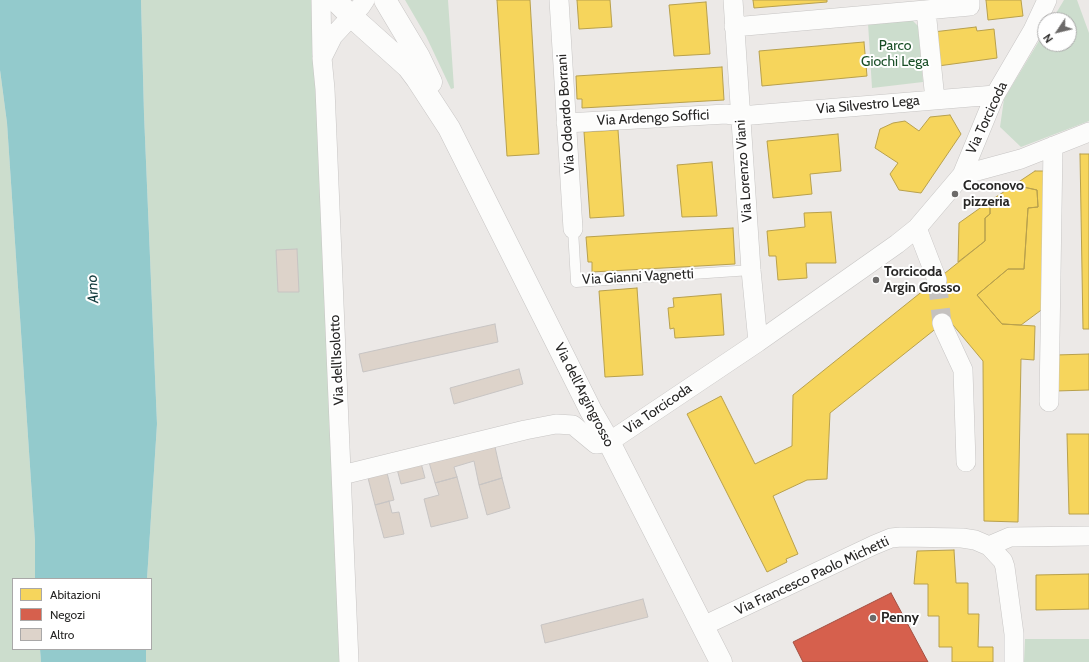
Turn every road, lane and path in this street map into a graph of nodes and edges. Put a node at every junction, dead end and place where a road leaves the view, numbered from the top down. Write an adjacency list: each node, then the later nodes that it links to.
1 (321, 0): 11 (street, Via dell'Isolotto)
2 (335, 0): 8 (street)
3 (385, 0): 16 (street, Via dell'Argingrosso)
4 (559, 0): 15 (street, Via Odoardo Borrani)
5 (733, 0): 10 (street, Via Lorenzo Viani)
6 (970, 0): 9 (street)
7 (1047, 0): 12 (street, Via Torcicoda)
8 (358, 8): 11 (street); 16 (street, Via dell'Argingrosso)
9 (926, 10): 10 (street); 13 (street)
10 (734, 27): 14 (street, Via Lorenzo Viani)
11 (322, 58): 29 (street, Via dell'Isolotto)
12 (995, 95): 13 (street, Via Silvestro Lega); 19 (street, Via Torcicoda)
13 (935, 100): 14 (street, Via Silvestro Lega)
14 (740, 116): 15 (street, Via Ardengo Soffici); 22 (street, Via Lorenzo Viani)
15 (566, 123): 21 (street, Via Odoardo Borrani)
16 (449, 128): 27 (street, Via dell'Argingrosso)
17 (1089, 132): 18 (street)
18 (1053, 146): 19 (street); 26 (street)
19 (962, 175): 20 (street, Via Torcicoda)
20 (917, 228): 23 (street); 25 (street, Via Torcicoda)
21 (573, 229): 22 (lane, Via Gianni Vagnetti)
22 (751, 270): 25 (street, Via Lorenzo Viani)
23 (937, 280)
24 (942, 323): 28 (street)
25 (758, 342): 27 (street, Via Torcicoda)
26 (1049, 402)
27 (609, 442): 29 (street, Via Torcicoda); 32 (street, Via dell'Argingrosso)
28 (966, 462)
29 (342, 475): 33 (street, Via dell'Isolotto)
30 (1089, 536): 31 (street)
31 (989, 546): 32 (street, Via Francesco Paolo Michetti); 35 (street)
32 (703, 626): 34 (street, Via dell'Argingrosso)
33 (349, 662)
34 (721, 662)
35 (1014, 662)

